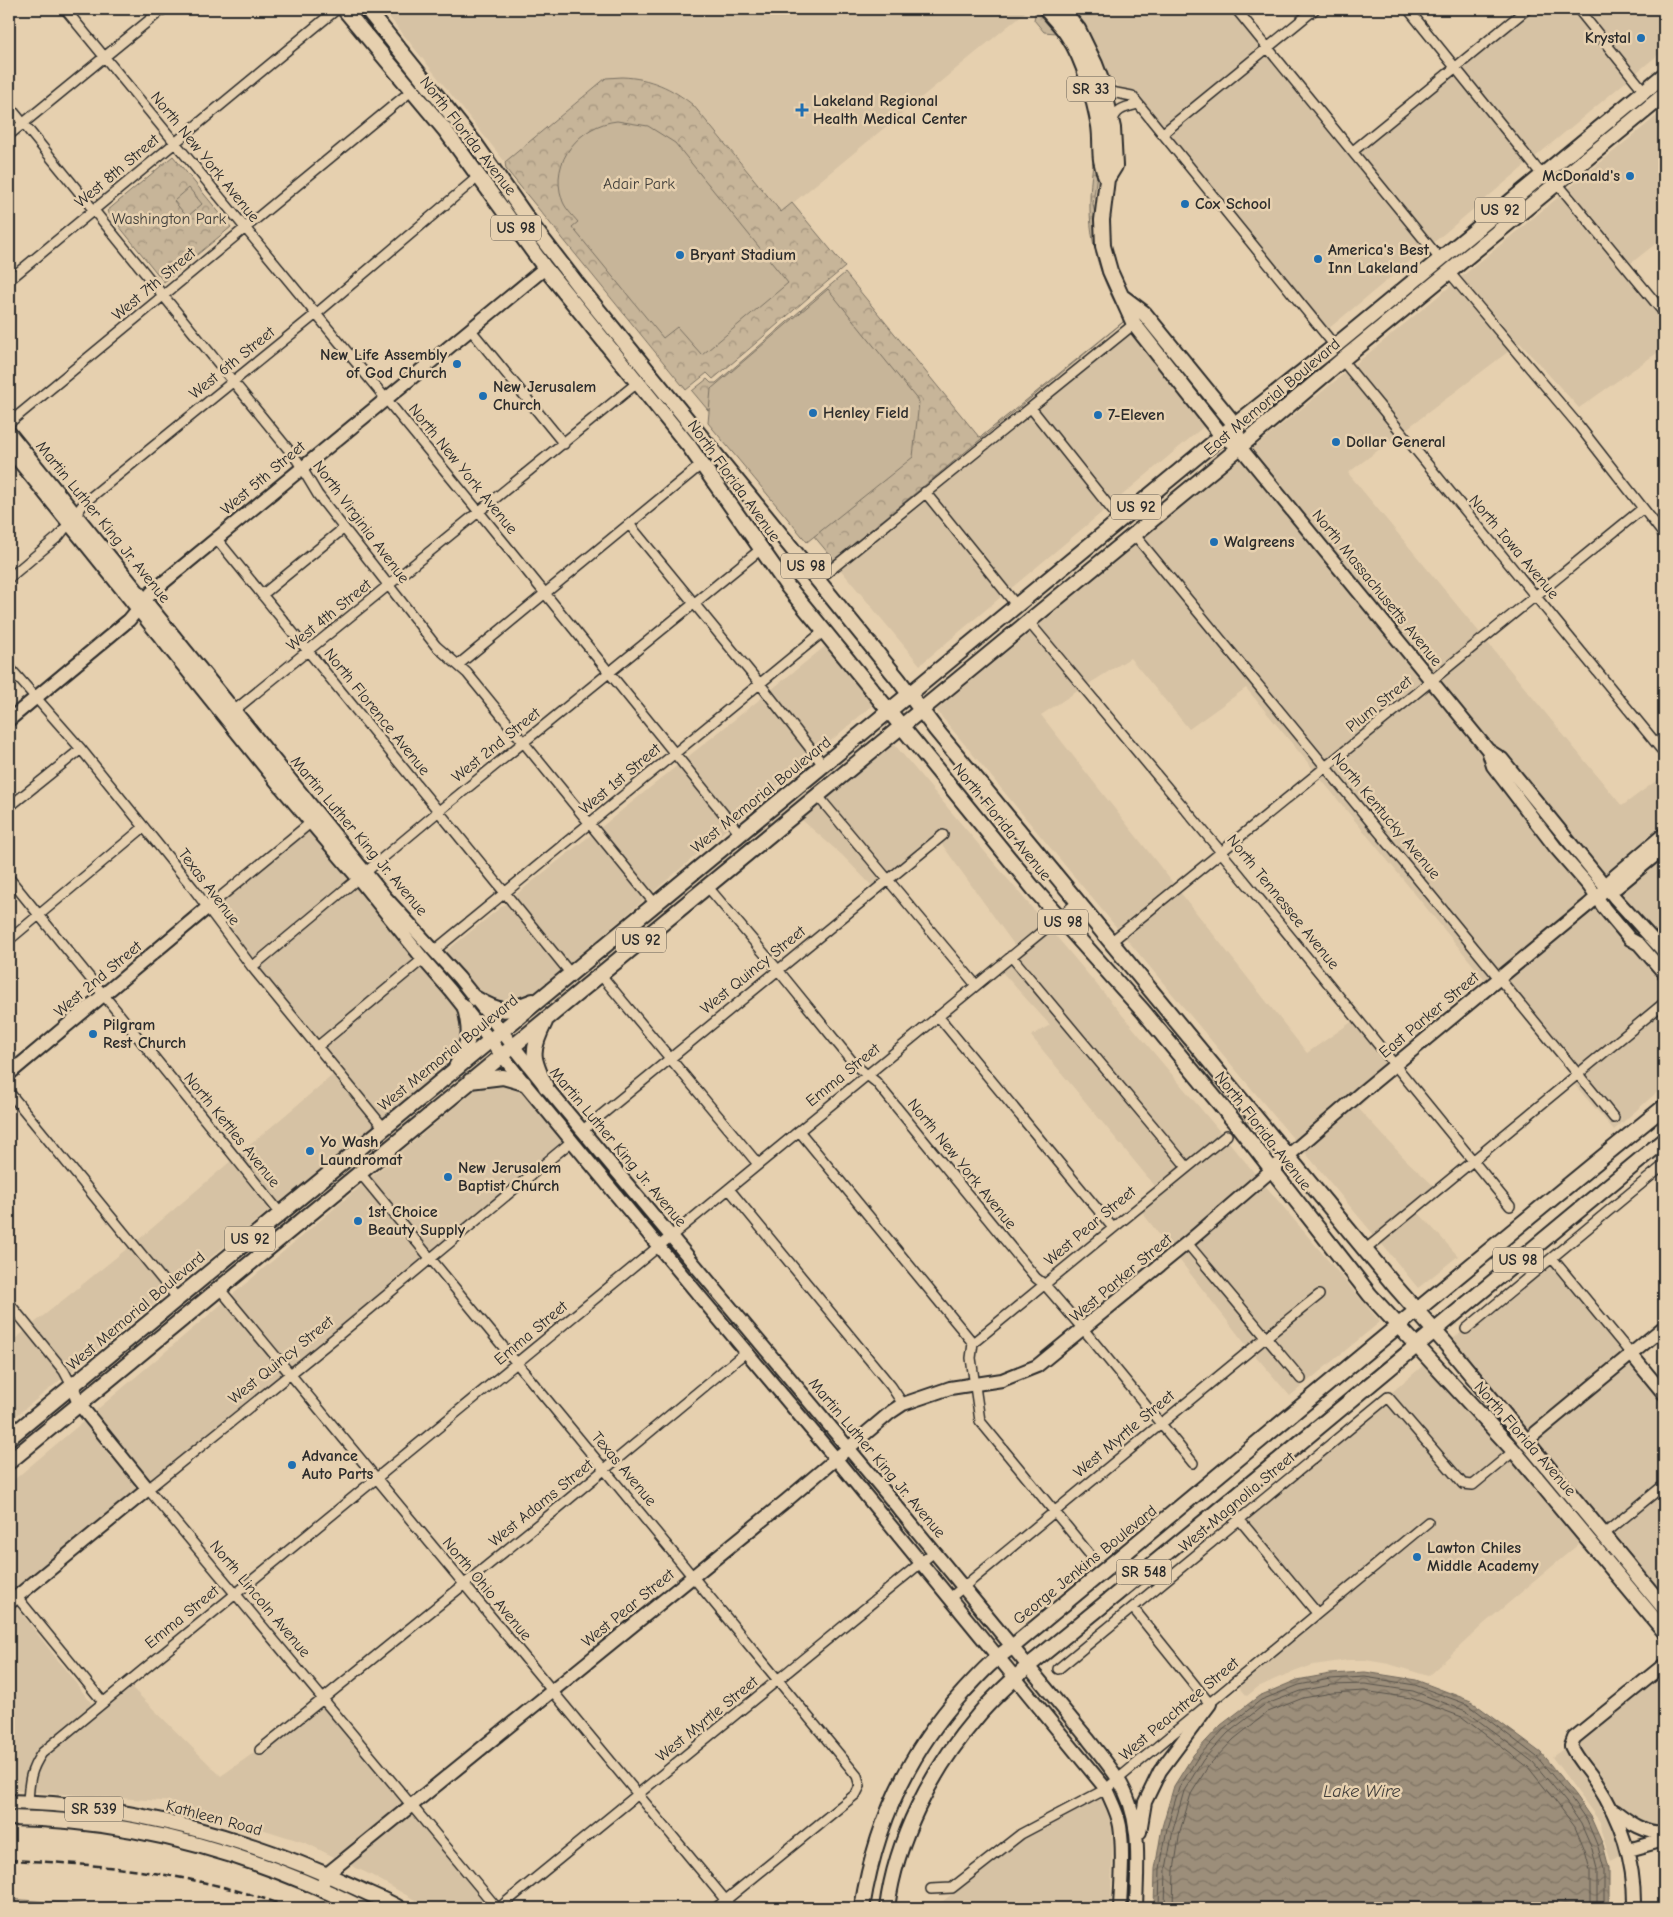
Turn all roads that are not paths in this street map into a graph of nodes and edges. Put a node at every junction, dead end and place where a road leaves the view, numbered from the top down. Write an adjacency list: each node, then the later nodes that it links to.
1 (65, 9): 14 (street, North New York Avenue)
2 (163, 9): 14 (street)
3 (337, 9): 28 (street, West 8th Street)
4 (344, 9): 18 (main road, North Florida Avenue / US 98)
5 (367, 9): 41 (main road, North Florida Avenue / US 98)
6 (1046, 9): 32 (main road, SR 33)
7 (1062, 9): 17 (main road, SR 33)
8 (1236, 9): 13 (street)
9 (1316, 9): 13 (street)
10 (1408, 9): 15 (street)
11 (1527, 9): 15 (street)
12 (1578, 9): 19 (street)
13 (1268, 48): 26 (street); 29 (street)
14 (105, 57): 24 (street); 28 (street, North New York Avenue)
15 (1455, 67): 29 (street); 30 (street)
16 (1664, 74): 19 (main road, East Memorial Boulevard / US 92)
17 (1103, 85): 21 (street); 25 (main road, SR 33)
18 (411, 91): 31 (main road, North Florida Avenue / US 98); 36 (street, West 7th Street)
19 (1644, 91): 23 (main road, East Memorial Boulevard / US 92)
20 (1664, 95): 33 (main road, East Memorial Boulevard / US 92)
21 (1138, 104): 25 (street); 26 (street)
22 (9, 106): 24 (street, North Virginia Avenue)
23 (1606, 121): 30 (main road, East Memorial Boulevard / US 92); 33 (main road)
24 (23, 124): 27 (street); 34 (street, North Virginia Avenue)
25 (1112, 128): 32 (main road, SR 33)
26 (1162, 134): 48 (street)
27 (9, 135)
28 (174, 142): 34 (street, West 8th Street); 36 (street, North New York Avenue)
29 (1353, 151): 37 (street)
30 (1542, 175): 35 (main road); 37 (main road, East Memorial Boulevard / US 92)
31 (479, 176): 38 (main road, North Florida Avenue / US 98); 45 (street, West 6th Street)
32 (1107, 179): 42 (main road, SR 33)
33 (1557, 183): 35 (main road, East Memorial Boulevard / US 92); 44 (street)
34 (94, 209): 40 (street, West 8th Street); 43 (street, North Virginia Avenue)
35 (1511, 220): 39 (main road, East Memorial Boulevard / US 92)
36 (244, 228): 43 (street, West 7th Street); 45 (street, North New York Avenue)
37 (1440, 259): 48 (main road, East Memorial Boulevard / US 92)
38 (545, 268): 41 (main road); 47 (street, West 5th Street); 51 (main road, North Florida Avenue / US 98)
39 (1449, 272): 49 (main road, East Memorial Boulevard / US 92); 64 (street)
40 (9, 280)
41 (576, 284): 75 (main road, North Florida Avenue / US 98)
42 (1121, 295): 46 (main road, SR 33); 55 (main road, SR 33)
43 (163, 296): 50 (street, North Virginia Avenue); 54 (street, West 7th Street)
44 (1664, 313)
45 (316, 314): 50 (street, West 6th Street); 52 (street, North New York Avenue)
46 (1134, 324): 53 (street); 57 (main road, SR 33)
47 (470, 329): 52 (street, West 5th Street); 58 (street)
48 (1335, 346): 55 (main road, East Memorial Boulevard / US 92)
49 (1342, 360): 59 (main road, East Memorial Boulevard / US 92); 79 (street, North Iowa Avenue)
50 (233, 381): 62 (street, North Virginia Avenue); 66 (street, West 6th Street)
51 (637, 383): 58 (street, West 4th Street); 61 (main road, North Florida Avenue / US 98)
52 (385, 399): 62 (street, West 5th Street); 65 (street, North New York Avenue)
53 (1031, 408): 63 (street); 67 (street)
54 (9, 423)
55 (1236, 425): 57 (main road, East Memorial Boulevard / US 92); 59 (main road, SR 33)
56 (9, 432): 66 (street, Martin Luther King Jr. Avenue)
57 (1222, 436): 59 (main road, SR 33); 67 (main road, East Memorial Boulevard / US 92)
58 (564, 444): 65 (street, West 4th Street)
59 (1240, 447): 70 (main road, East Memorial Boulevard / US 92); 90 (street, North Massachusetts Avenue)
60 (9, 450): 66 (street, Martin Luther King Jr. Avenue)
61 (702, 464): 68 (street); 73 (main road, North Florida Avenue / US 98); 81 (main road)
62 (301, 467): 69 (street, North Virginia Avenue); 72 (street, West 5th Street)
63 (925, 492): 75 (street); 83 (street)
64 (1642, 509): 71 (street); 79 (street, Plum Street)
65 (478, 512): 76 (street, West 4th Street); 77 (street, North New York Avenue)
66 (72, 519): 74 (street, West 6th Street); 82 (street, Martin Luther King Jr. Avenue)
67 (1120, 520): 83 (main road, East Memorial Boulevard / US 92)
68 (629, 524): 77 (street); 80 (street)
69 (344, 528): 76 (street, North Virginia Avenue); 78 (street)
70 (1134, 534): 84 (main road, East Memorial Boulevard / US 92); 105 (street, North Kentucky Avenue)
71 (1664, 535)
72 (216, 538): 78 (street, North Florence Avenue); 82 (street, West 5th Street)
73 (761, 549): 80 (street, West 2nd Street); 85 (main road, North Florida Avenue / US 98)
74 (9, 578)
75 (818, 580): 81 (main road, North Florida Avenue / US 98)
76 (388, 585): 86 (street, West 4th Street); 87 (street, North Virginia Avenue)
77 (544, 592): 87 (street); 89 (street, North New York Avenue)
78 (262, 595): 86 (street, North Florence Avenue)
79 (1535, 596): 90 (street, Plum Street); 102 (street, North Iowa Avenue)
80 (694, 603): 89 (street, West 2nd Street); 91 (street)
81 (838, 604): 92 (main road, North Florida Avenue / US 98)
82 (142, 605): 93 (street, West 5th Street); 96 (street, Martin Luther King Jr. Avenue)
83 (1016, 606): 92 (main road, East Memorial Boulevard / US 92)
84 (1028, 622): 94 (main road, East Memorial Boulevard / US 92); 116 (street, North Tennessee Avenue)
85 (824, 632): 91 (street, West 1st Street); 95 (main road, North Florida Avenue / US 98)
86 (308, 651): 96 (street, West 4th Street); 108 (street, North Florence Avenue)
87 (458, 665): 99 (street, North Virginia Avenue)
88 (9, 666): 93 (street, Texas Avenue)
89 (609, 674): 99 (street, West 2nd Street); 103 (street, North New York Avenue)
90 (1432, 681): 101 (street, North Massachusetts Avenue); 105 (street, Plum Street)
91 (760, 684): 103 (street, West 1st Street); 104 (street)
92 (910, 695): 94 (main road, North Florida Avenue / US 98); 95 (main road, West Memorial Boulevard / US 92)
93 (36, 697): 97 (street, West 5th Street); 100 (street, Texas Avenue)
94 (921, 710): 98 (main road, East Memorial Boulevard / US 92); 124 (main road, North Florida Avenue / US 98)
95 (890, 712): 98 (main road, North Florida Avenue / US 98); 104 (main road, West Memorial Boulevard / US 92)
96 (230, 714): 109 (street, Martin Luther King Jr. Avenue)
97 (9, 720)
98 (902, 726): 106 (main road, US 92); 128 (main road, North Florida Avenue / US 98)
99 (525, 743): 108 (street, West 2nd Street); 110 (street, North Virginia Avenue)
100 (81, 749): 107 (street); 111 (street, Texas Avenue)
101 (1488, 750): 121 (street, North Massachusetts Avenue); 123 (street, North Massachusetts Avenue)
102 (1664, 753)
103 (674, 754): 110 (street, West 1st Street); 112 (street, North New York Avenue)
104 (824, 766): 112 (main road, West Memorial Boulevard / US 92)
105 (1326, 767): 116 (street, Plum Street); 140 (street, North Kentucky Avenue)
106 (817, 795): 119 (street); 120 (main road, US 92)
107 (9, 807)
108 (439, 811): 117 (street, West 2nd Street); 122 (street, North Florence Avenue)
109 (315, 818): 117 (street, Martin Luther King Jr. Avenue); 126 (street)
110 (590, 824): 122 (street, West 1st Street); 125 (street, North Virginia Avenue)
111 (144, 827): 126 (street, Texas Avenue); 127 (street)
112 (740, 834): 125 (main road, West Memorial Boulevard / US 92)
113 (1664, 834): 121 (street, East Parker Street)
114 (943, 835): 119 (street, West Quincy Street)
115 (1664, 848): 121 (street, East Parker Street)
116 (1221, 852): 130 (street, Plum Street); 153 (street, North Tennessee Avenue)
117 (362, 875): 131 (street, Martin Luther King Jr. Avenue); 134 (street, Martin Luther King Jr. Avenue); 135 (street, West 2nd Street)
118 (9, 878): 127 (street, North Kettles Avenue)
119 (888, 880): 136 (street, West Quincy Street); 141 (street)
120 (707, 886): 136 (street, North New York Avenue); 139 (main road, US 92)
121 (1607, 888): 123 (street, East Parker Street); 132 (street, North Massachusetts Avenue)
122 (504, 893): 131 (street, West 1st Street); 138 (street, North Florence Avenue)
123 (1596, 898): 137 (street, North Massachusetts Avenue); 140 (street, East Parker Street)
124 (1079, 901): 128 (street, Emma Street); 130 (main road, North Florida Avenue / US 98)
125 (656, 905): 138 (main road, West Memorial Boulevard / US 92)
126 (207, 908): 135 (street, Texas Avenue); 142 (street, West 2nd Street)
127 (39, 915): 129 (street); 142 (street, North Kettles Avenue)
128 (1059, 917): 133 (street, Emma Street); 174 (main road, North Florida Avenue / US 98)
129 (9, 940)
130 (1112, 941): 170 (main road, North Florida Avenue / US 98)
131 (434, 950): 144 (street, Martin Luther King Jr. Avenue)
132 (1664, 952)
133 (1011, 956): 141 (street, Emma Street); 173 (street)
134 (423, 960): 146 (street, Martin Luther King Jr. Avenue); 150 (street)
135 (252, 966): 150 (street, Texas Avenue)
136 (778, 970): 152 (street, West Quincy Street); 157 (street, North New York Avenue)
137 (1664, 973)
138 (571, 974): 143 (main road, West Memorial Boulevard / US 92)
139 (600, 974): 148 (main road, US 92); 152 (street)
140 (1500, 978): 153 (street, East Parker Street); 156 (street, North Kentucky Avenue)
141 (976, 985): 147 (street, Emma Street)
142 (104, 995): 155 (street, West 2nd Street); 179 (street, North Kettles Avenue)
143 (543, 997): 144 (main road); 149 (main road, West Memorial Boulevard / US 92)
144 (475, 998): 149 (street, Martin Luther King Jr. Avenue)
145 (1664, 1003): 156 (street)
146 (465, 1008): 149 (street, Martin Luther King Jr. Avenue); 154 (main road)
147 (938, 1016): 157 (street, Emma Street); 180 (street)
148 (548, 1017): 151 (main road, US 92); 160 (main road)
149 (497, 1036): 151 (street, Martin Luther King Jr. Avenue); 154 (main road, West Memorial Boulevard / US 92)
150 (317, 1047): 164 (street, Texas Avenue)
151 (507, 1050): 158 (main road, US 92); 159 (street, Martin Luther King Jr. Avenue); 160 (street, Martin Luther King Jr. Avenue)
152 (671, 1058): 165 (street, West Quincy Street); 172 (street)
153 (1395, 1065): 170 (street, East Parker Street); 171 (street, North Tennessee Avenue)
154 (453, 1072): 164 (main road, West Memorial Boulevard / US 92)
155 (9, 1074)
156 (1579, 1074): 163 (street, North Kentucky Avenue); 171 (street)
157 (867, 1075): 166 (street, Emma Street); 188 (street, North New York Avenue)
158 (470, 1081): 159 (main road); 176 (main road, US 92)
159 (524, 1083): 169 (street, Martin Luther King Jr. Avenue)
160 (546, 1087): 165 (street, Martin Luther King Jr. Avenue)
161 (9, 1092): 191 (street)
162 (1664, 1107): 193 (main road, US 98)
163 (1614, 1118)
164 (384, 1128): 179 (main road, West Memorial Boulevard / US 92)
165 (584, 1130): 181 (street, Martin Luther King Jr. Avenue)
166 (799, 1131): 172 (street, Emma Street); 200 (street)
167 (1227, 1135): 173 (street, West Pear Street)
168 (1664, 1140): 198 (main road, US 98)
169 (572, 1141): 183 (street, Martin Luther King Jr. Avenue); 187 (street, West Quincy Street)
170 (1289, 1156): 174 (street, East Parker Street); 185 (main road, North Florida Avenue / US 98)
171 (1473, 1161): 178 (street, North Tennessee Avenue); 185 (street)
172 (758, 1164): 177 (street, Emma Street)
173 (1187, 1167): 180 (street, West Pear Street)
174 (1273, 1169): 182 (street, West Parker Street); 194 (main road, North Florida Avenue / US 98)
175 (1662, 1171): 186 (street)
176 (360, 1173): 184 (main road, US 92); 187 (street, Texas Avenue)
177 (729, 1188): 181 (street, Emma Street); 211 (street)
178 (1510, 1206)
179 (281, 1214): 184 (main road); 191 (main road, West Memorial Boulevard / US 92)
180 (1112, 1228): 188 (street, West Pear Street)
181 (671, 1235): 183 (street, Emma Street); 215 (street, Martin Luther King Jr. Avenue)
182 (1187, 1243): 197 (street, West Parker Street); 199 (street)
183 (659, 1246): 202 (street, Martin Luther King Jr. Avenue); 204 (street, Emma Street)
184 (267, 1249): 189 (main road, US 92)
185 (1366, 1249): 193 (main road, North Florida Avenue / US 98)
186 (1552, 1258): 196 (street); 203 (street)
187 (431, 1259): 204 (street, Texas Avenue); 205 (street, West Quincy Street)
188 (1045, 1285): 197 (street, North New York Avenue); 200 (street, West Pear Street)
189 (219, 1288): 205 (street, North Ohio Avenue); 210 (main road, US 92)
190 (1319, 1295): 199 (street, West Myrtle Street)
191 (178, 1299): 208 (main road, West Memorial Boulevard / US 92)
192 (9, 1303): 208 (street, North Lincoln Avenue)
193 (1416, 1310): 194 (main road, George Jenkins Boulevard / SR 548); 198 (main road, North Florida Avenue)
194 (1398, 1326): 201 (main road, North Florida Avenue / US 98); 242 (main road, George Jenkins Boulevard / SR 548)
195 (1664, 1327): 203 (street)
196 (1466, 1329)
197 (1084, 1330): 207 (street, West Parker Street); 212 (street, North New York Avenue)
198 (1434, 1330): 201 (main road, US 98); 214 (main road, North Florida Avenue)
199 (1265, 1338): 206 (street); 212 (street, West Myrtle Street)
200 (973, 1343): 207 (street)
201 (1417, 1345): 216 (main road, North Florida Avenue); 245 (main road, SR 548)
202 (746, 1352): 217 (street, Martin Luther King Jr. Avenue); 220 (street, West Adams Street)
203 (1631, 1354): 209 (street); 214 (street)
204 (517, 1364): 220 (street, Texas Avenue); 221 (street, Emma Street)
205 (291, 1374): 221 (street, North Ohio Avenue); 223 (street, West Quincy Street)
206 (1300, 1379)
207 (975, 1385): 211 (street, West Pear Street); 225 (street)
208 (72, 1386): 210 (street, North Lincoln Avenue); 213 (main road, West Memorial Boulevard / US 92)
209 (1664, 1394)
210 (79, 1404): 218 (main road, US 92); 223 (street, North Lincoln Avenue)
211 (903, 1404): 215 (street, West Pear Street)
212 (1161, 1424): 219 (street, North New York Avenue); 225 (street, West Myrtle Street)
213 (11, 1432)
214 (1526, 1441): 228 (main road, North Florida Avenue)
215 (848, 1448): 217 (street, West Pear Street); 229 (street, Martin Luther King Jr. Avenue)
216 (1514, 1451): 224 (main road, North Florida Avenue); 226 (street, West Magnolia Street)
217 (836, 1459): 231 (street, Martin Luther King Jr. Avenue); 232 (street, West Pear Street)
218 (9, 1462)
219 (1193, 1463)
220 (605, 1469): 232 (street, Texas Avenue); 233 (street, West Adams Street)
221 (376, 1478): 233 (street, North Ohio Avenue); 235 (street, Emma Street)
222 (1664, 1485): 228 (street)
223 (148, 1489): 235 (street, North Lincoln Avenue); 237 (street, West Quincy Street)
224 (1555, 1499): 228 (main road); 241 (main road, North Florida Avenue)
225 (1055, 1512): 230 (street); 234 (street, West Myrtle Street)
226 (1239, 1519): 238 (street, West Magnolia Street); 240 (street)
227 (1428, 1522): 240 (street, West Peachtree Street)
228 (1603, 1535): 239 (main road, North Florida Avenue)
229 (934, 1552): 231 (street, West Myrtle Street); 234 (street, Martin Luther King Jr. Avenue)
230 (1091, 1556)
231 (920, 1563): 236 (street, Martin Luther King Jr. Avenue); 248 (street, West Myrtle Street)
232 (693, 1576): 248 (street, Texas Avenue); 249 (street, West Pear Street)
233 (464, 1585): 249 (street, North Ohio Avenue); 250 (street, West Adams Street)
234 (962, 1587): 236 (street, West Myrtle Street); 242 (street, Martin Luther King Jr. Avenue)
235 (235, 1594): 250 (street, North Lincoln Avenue); 251 (street, Emma Street)
236 (950, 1598): 243 (street, Martin Luther King Jr. Avenue)
237 (13, 1600): 251 (street)
238 (1133, 1608): 246 (street, West Magnolia Street); 252 (street)
239 (1664, 1608)
240 (1317, 1613): 252 (street, West Peachtree Street)
241 (1664, 1631)
242 (1012, 1647): 243 (main road, George Jenkins Boulevard / SR 548); 245 (street, Martin Luther King Jr. Avenue)
243 (997, 1656): 247 (street, Martin Luther King Jr. Avenue); 275 (main road, George Jenkins Boulevard / SR 548)
244 (1664, 1665): 260 (street)
245 (1027, 1667): 247 (main road, SR 548); 254 (street, Martin Luther King Jr. Avenue)
246 (1058, 1669)
247 (1015, 1678): 255 (street, Martin Luther King Jr. Avenue); 276 (main road, SR 548)
248 (779, 1680): 256 (street, West Myrtle Street); 269 (street, Texas Avenue)
249 (553, 1691): 256 (street, North Ohio Avenue); 259 (street, West Pear Street)
250 (323, 1699): 253 (street, West Adams Street); 259 (street, North Lincoln Avenue)
251 (102, 1702): 258 (street, Emma Street)
252 (1210, 1704): 254 (street, West Peachtree Street); 264 (street)
253 (260, 1750)
254 (1119, 1779): 255 (street, West Peachtree Street); 264 (street, Martin Luther King Jr. Avenue)
255 (1106, 1789): 268 (street, West Peachtree Street); 277 (street, Martin Luther King Jr. Avenue)
256 (639, 1794): 269 (street, North Ohio Avenue); 272 (street, West Myrtle Street)
257 (9, 1802): 258 (main road, Kathleen Road / SR 539)
258 (28, 1803): 266 (main road, Kathleen Road / SR 539)
259 (412, 1805): 266 (street, West Pear Street); 272 (street, North Lincoln Avenue)
260 (1612, 1809): 262 (street); 265 (street)
261 (9, 1818): 267 (main road, Kathleen Road / SR 539)
262 (1664, 1834)
263 (1664, 1840): 265 (street)
264 (1137, 1849): 278 (street, Martin Luther King Jr. Avenue)
265 (1628, 1850): 279 (street)
266 (327, 1874): 267 (street, West Pear Street); 271 (main road, Kathleen Road / SR 539)
267 (321, 1888): 270 (main road, Kathleen Road / SR 539)
268 (931, 1889)
269 (726, 1900): 273 (street); 274 (street, North Ohio Avenue)
270 (362, 1908)
271 (399, 1908)
272 (498, 1908)
273 (716, 1908)
274 (732, 1908)
275 (862, 1908)
276 (887, 1908)
277 (1120, 1908)
278 (1136, 1908)
279 (1634, 1908)

